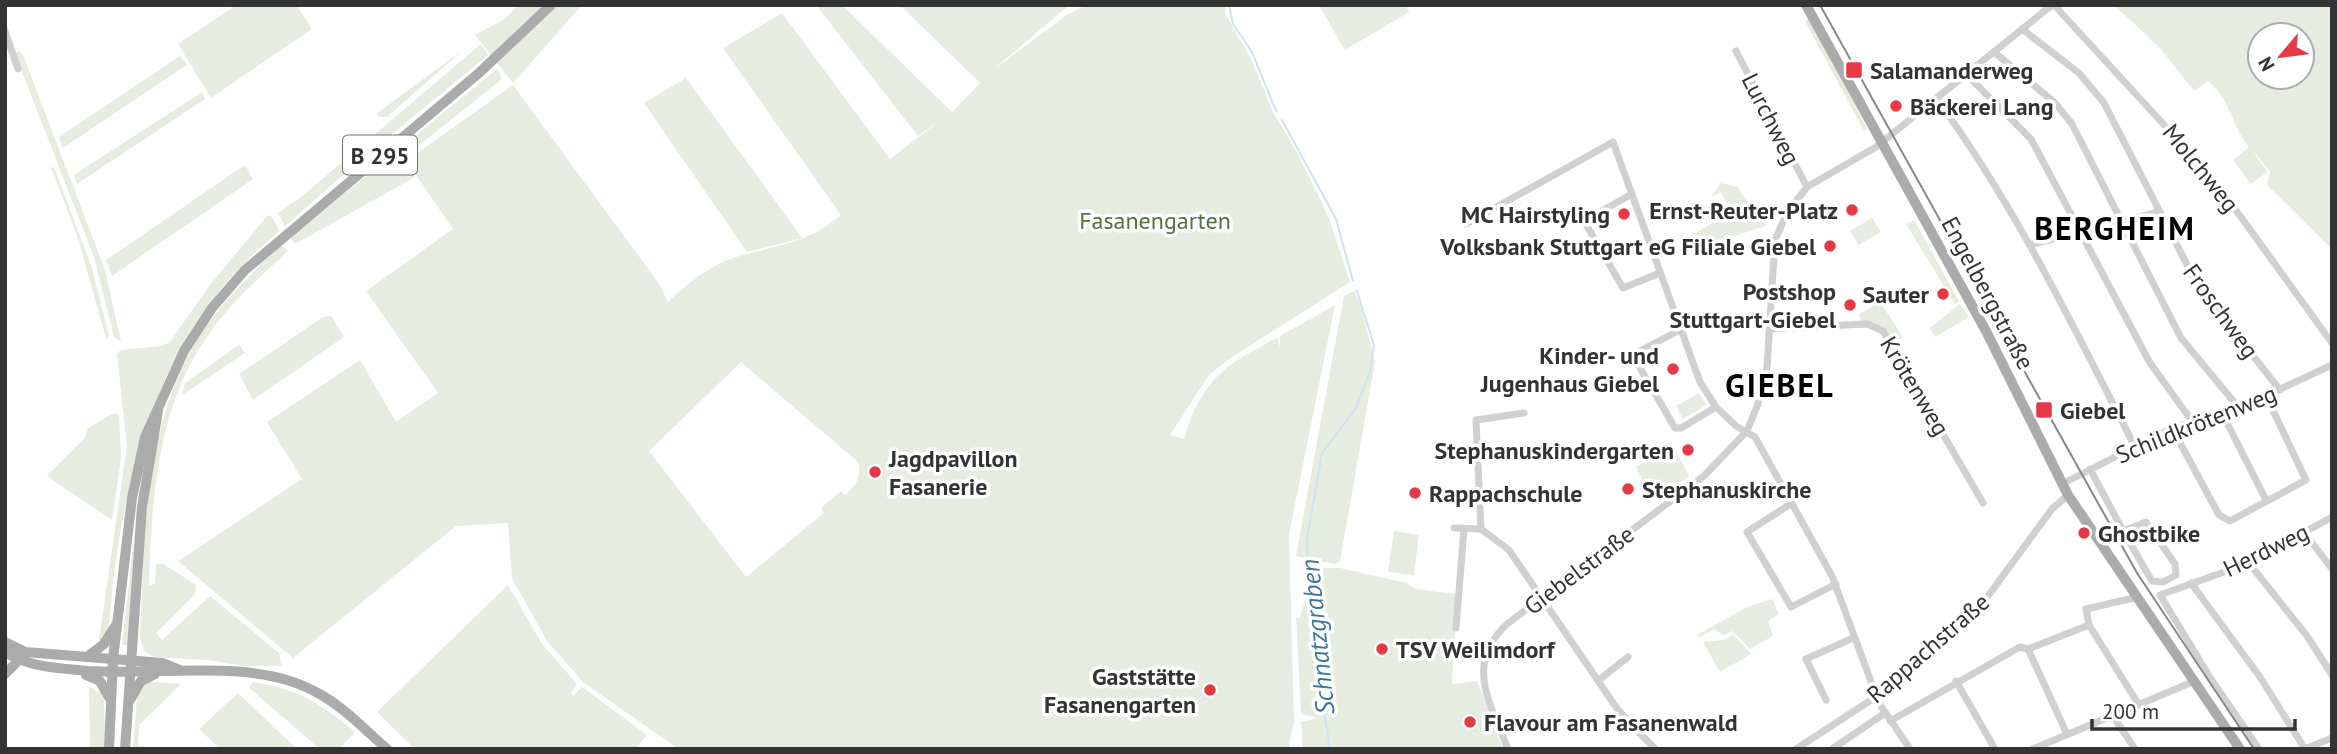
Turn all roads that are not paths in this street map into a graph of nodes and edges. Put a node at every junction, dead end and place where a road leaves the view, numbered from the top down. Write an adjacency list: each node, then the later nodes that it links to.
1 (551, 5): 26 (main road, B 295)
2 (1806, 5): 11 (main road, Engelbergstraße)
3 (2053, 5): 4 (street); 22 (street, Molchweg)
4 (2022, 29): 7 (street); 14 (street, Froschweg)
5 (5, 31): 8 (street)
6 (1736, 51): 12 (street, Lurchweg)
7 (1994, 52): 9 (street); 15 (street)
8 (18, 69)
9 (1966, 74): 10 (street); 17 (street)
10 (1936, 98): 11 (street); 18 (street)
11 (1881, 142): 12 (street, Giebelstraße); 36 (main road, Engelbergstraße)
12 (1807, 187): 20 (street, Giebelstraße)
13 (1632, 194): 16 (street); 19 (street); 19 (street)
14 (2158, 212): 15 (street); 24 (street, Froschweg)
15 (2121, 220): 17 (street); 28 (street)
16 (1466, 224)
17 (2078, 231): 18 (street); 31 (street)
18 (2030, 245): 34 (street)
19 (1660, 274): 21 (street)
20 (1770, 329): 33 (street, Giebelstraße); 40 (street, Krötenweg)
21 (1680, 330): 27 (street); 27 (street)
22 (2332, 343)
23 (2332, 365): 24 (street, Schildkrötenweg)
24 (2280, 390): 25 (street, Schildkrötenweg)
25 (2266, 396): 28 (street, Schildkrötenweg); 38 (street)
26 (159, 407): 53 (main road, B 295); 64 (main road, B 295)
27 (1716, 407): 33 (street)
28 (2239, 408): 30 (street, Schildkrötenweg)
29 (1524, 412): 44 (street)
30 (2222, 413): 31 (street, Schildkrötenweg); 38 (street)
31 (2192, 421): 32 (street, Schildkrötenweg)
32 (2172, 428): 34 (street, Schildkrötenweg); 38 (street)
33 (1747, 431): 39 (street); 51 (street, Giebelstraße)
34 (2134, 445): 35 (street, Schildkrötenweg)
35 (2090, 469): 36 (street, Schildkrötenweg); 45 (street)
36 (2062, 484): 37 (main road, Engelbergstraße)
37 (2068, 495): 52 (main road, Engelbergstraße); 75 (street, Rappachstraße)
38 (2266, 500)
39 (1792, 503): 50 (street); 50 (street)
40 (1983, 503)
41 (2332, 517): 46 (street, Herdweg)
42 (1454, 528): 43 (street)
43 (1464, 529): 44 (street); 55 (street)
44 (1481, 529): 51 (street)
45 (2123, 531): 45 (street)
46 (2304, 532): 47 (street, Herdweg); 48 (street)
47 (2249, 563): 49 (street, Herdweg); 71 (street)
48 (2332, 569)
49 (2191, 583): 99 (street, Herdweg); 100 (street)
50 (1836, 584): 56 (street)
51 (1542, 597): 72 (street); 90 (street, Giebelstraße)
52 (2138, 597): 54 (street); 74 (main road, Engelbergstraße)
53 (117, 624): 61 (main road); 63 (main road, B 295)
54 (2089, 625): 58 (street); 79 (street)
55 (1456, 628)
56 (1853, 638): 75 (street); 77 (street)
57 (5, 642): 60 (main road)
58 (2028, 649): 73 (street); 83 (street)
59 (5, 652): 60 (main road)
60 (22, 657): 61 (main road); 65 (main road); 70 (main road)
61 (87, 657): 63 (main road)
62 (1628, 657): 72 (street)
63 (113, 659): 64 (main road); 67 (main road, B 295)
64 (131, 660): 66 (main road); 68 (main road, B 295)
65 (83, 670): 67 (main road); 76 (main road)
66 (180, 671): 69 (main road); 89 (main road)
67 (111, 672): 68 (main road); 76 (main road, B 295)
68 (130, 673): 69 (main road); 78 (main road, B 295)
69 (155, 673): 78 (main road)
70 (5, 674)
71 (2332, 675)
72 (1599, 680): 91 (street)
73 (1956, 681): 82 (street); 95 (street)
74 (2195, 681): 79 (street); 98 (main road, Engelbergstraße)
75 (1877, 696): 80 (street); 92 (street, Rappachstraße)
76 (109, 697): 87 (main road, B 295)
77 (1826, 700)
78 (128, 702): 88 (main road, B 295)
79 (2139, 705): 81 (street)
80 (1885, 713): 82 (street); 85 (street)
81 (2113, 716): 83 (street); 97 (street)
82 (1890, 721): 94 (street)
83 (2067, 734): 86 (street)
84 (2332, 738): 100 (street)
85 (1841, 746): 93 (street)
86 (2050, 746): 96 (street)
87 (109, 749)
88 (125, 749)
89 (387, 749)
90 (1508, 749)
91 (1655, 749)
92 (1797, 749)
93 (1832, 749)
94 (1910, 749)
95 (1995, 749)
96 (2033, 749)
97 (2135, 749)
98 (2240, 749)
99 (2259, 749)
100 (2305, 749)

